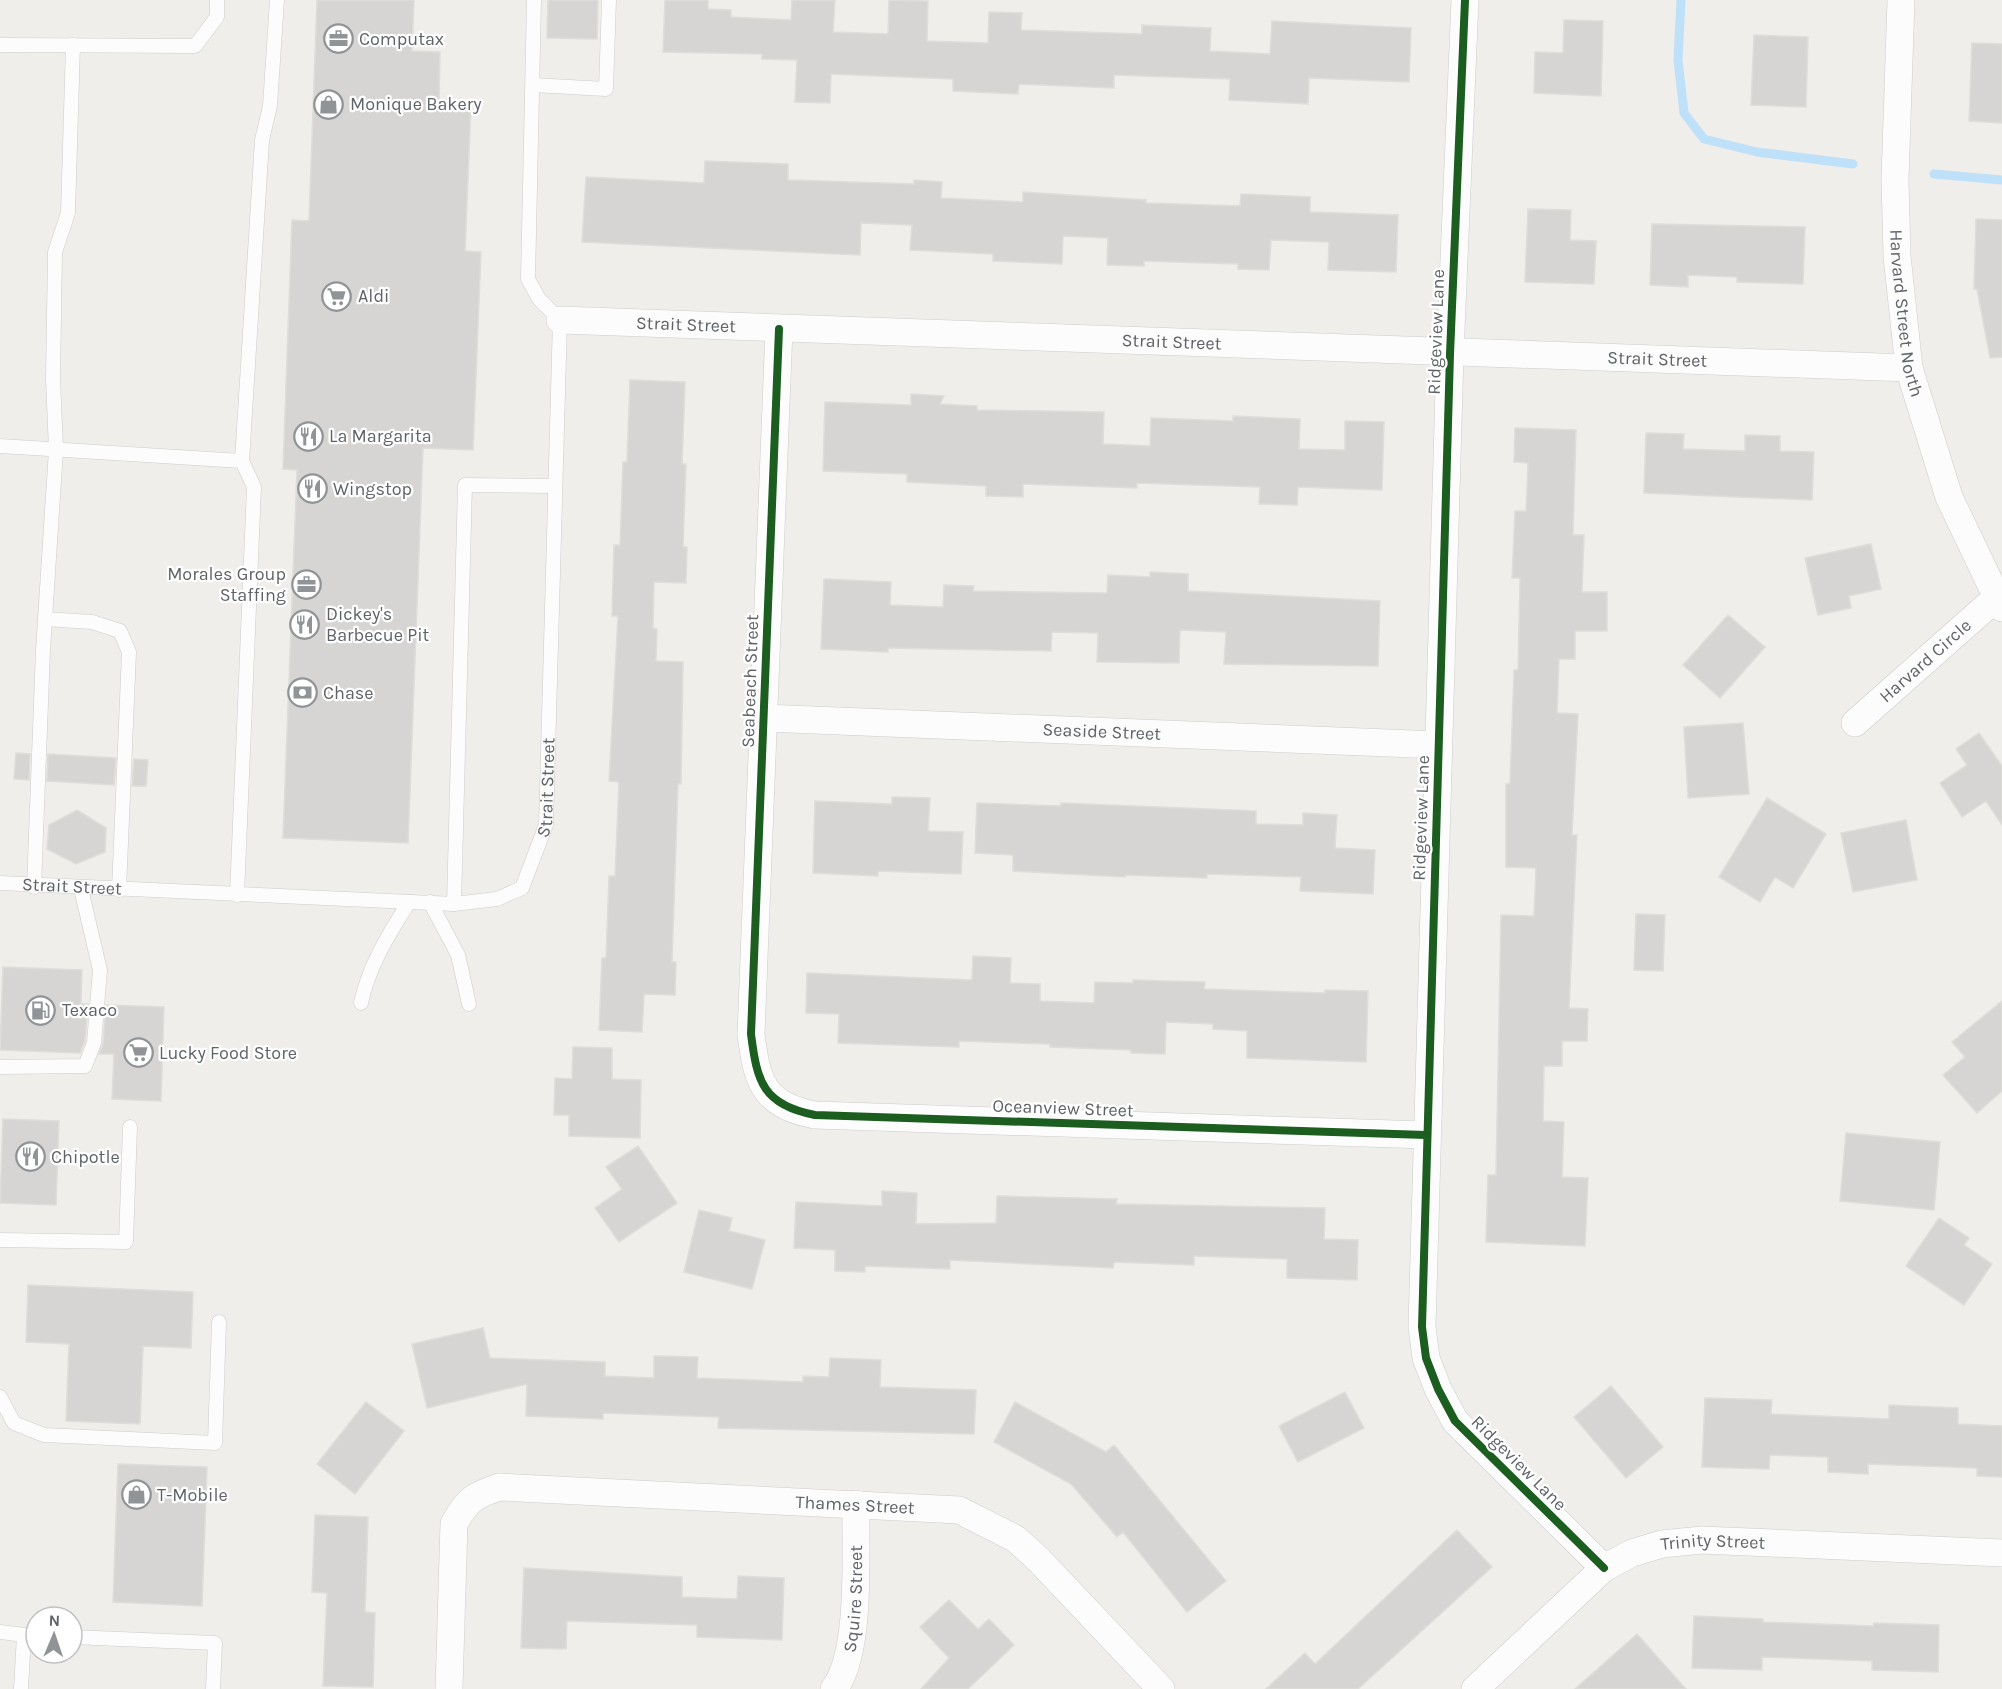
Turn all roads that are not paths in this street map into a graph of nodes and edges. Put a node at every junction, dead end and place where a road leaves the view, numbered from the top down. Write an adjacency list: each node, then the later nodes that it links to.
1 (217, 0): 8 (lane)
2 (277, 0): 16 (lane)
3 (534, 0): 9 (lane)
4 (609, 0): 9 (lane)
5 (1465, 0): 12 (street, Ridgeview Lane)
6 (1901, 0): 13 (street, Harvard Street North)
7 (0, 45): 8 (lane)
8 (73, 45): 15 (lane)
9 (533, 85): 10 (lane)
10 (560, 320): 11 (street, Strait Street); 17 (lane, Strait Street)
11 (779, 329): 12 (street, Strait Street); 20 (street, Seabeach Street)
12 (1450, 354): 13 (street, Strait Street); 22 (street, Ridgeview Lane)
13 (1910, 368): 18 (street, Harvard Street North)
14 (0, 446): 15 (lane)
15 (56, 450): 16 (lane); 19 (lane)
16 (242, 461): 27 (lane)
17 (555, 486): 30 (lane, Strait Street); 30 (lane)
18 (1999, 603): 21 (street, Harvard Circle)
19 (45, 619): 24 (lane); 26 (lane)
20 (764, 718): 22 (street, Seaside Street); 33 (street, Seabeach Street)
21 (1855, 723)
22 (1438, 745): 36 (street, Ridgeview Lane)
23 (0, 883): 24 (lane, Strait Street)
24 (34, 886): 25 (lane, Strait Street)
25 (81, 889): 26 (lane, Strait Street); 34 (lane)
26 (119, 890): 27 (lane, Strait Street)
27 (237, 895): 28 (lane, Strait Street)
28 (409, 902): 29 (lane, Strait Street); 31 (lane)
29 (430, 902): 30 (lane, Strait Street); 32 (lane)
30 (454, 904)
31 (362, 1003)
32 (469, 1004)
33 (751, 1034): 36 (street, Oceanview Street)
34 (0, 1066)
35 (130, 1127): 37 (lane)
36 (1426, 1136): 42 (street, Ridgeview Lane)
37 (0, 1240)
38 (219, 1322): 39 (lane)
39 (0, 1397)
40 (856, 1504): 49 (street, Thames Street); 50 (street, Squire Street); 51 (street, Thames Street)
41 (2002, 1553): 42 (street, Trinity Street)
42 (1604, 1568): 52 (street, Trinity Street)
43 (0, 1632): 44 (lane)
44 (24, 1634)
45 (84, 1638): 48 (lane)
46 (25, 1665): 47 (lane)
47 (21, 1689)
48 (213, 1689)
49 (449, 1689)
50 (834, 1689)
51 (1161, 1689)
52 (1475, 1689)

